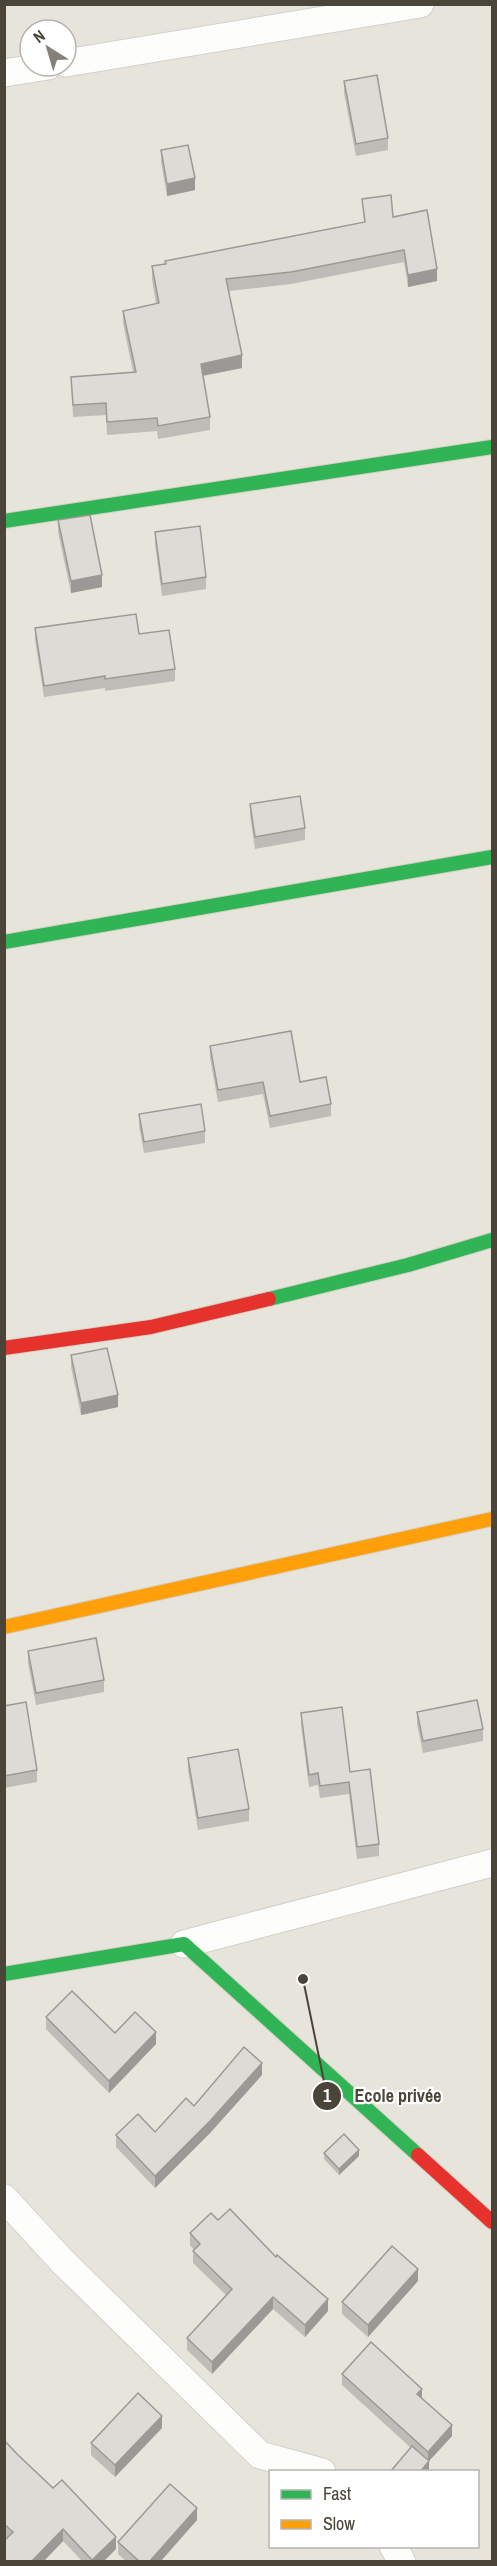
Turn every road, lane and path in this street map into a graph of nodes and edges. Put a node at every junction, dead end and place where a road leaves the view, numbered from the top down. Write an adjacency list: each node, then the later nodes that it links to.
1 (420, 4): 2 (street)
2 (78, 61)
3 (492, 447): 4 (street)
4 (4, 521)
5 (492, 857): 6 (street)
6 (4, 942)
7 (492, 1240): 8 (street)
8 (4, 1348)
9 (492, 1519): 10 (street)
10 (4, 1626)
11 (492, 1863): 12 (street)
12 (184, 1944): 13 (street); 15 (street)
13 (4, 1974)
14 (4, 2198): 16 (street)
15 (492, 2222)
16 (315, 2470)
17 (394, 2548): 18 (street)
18 (402, 2562)

